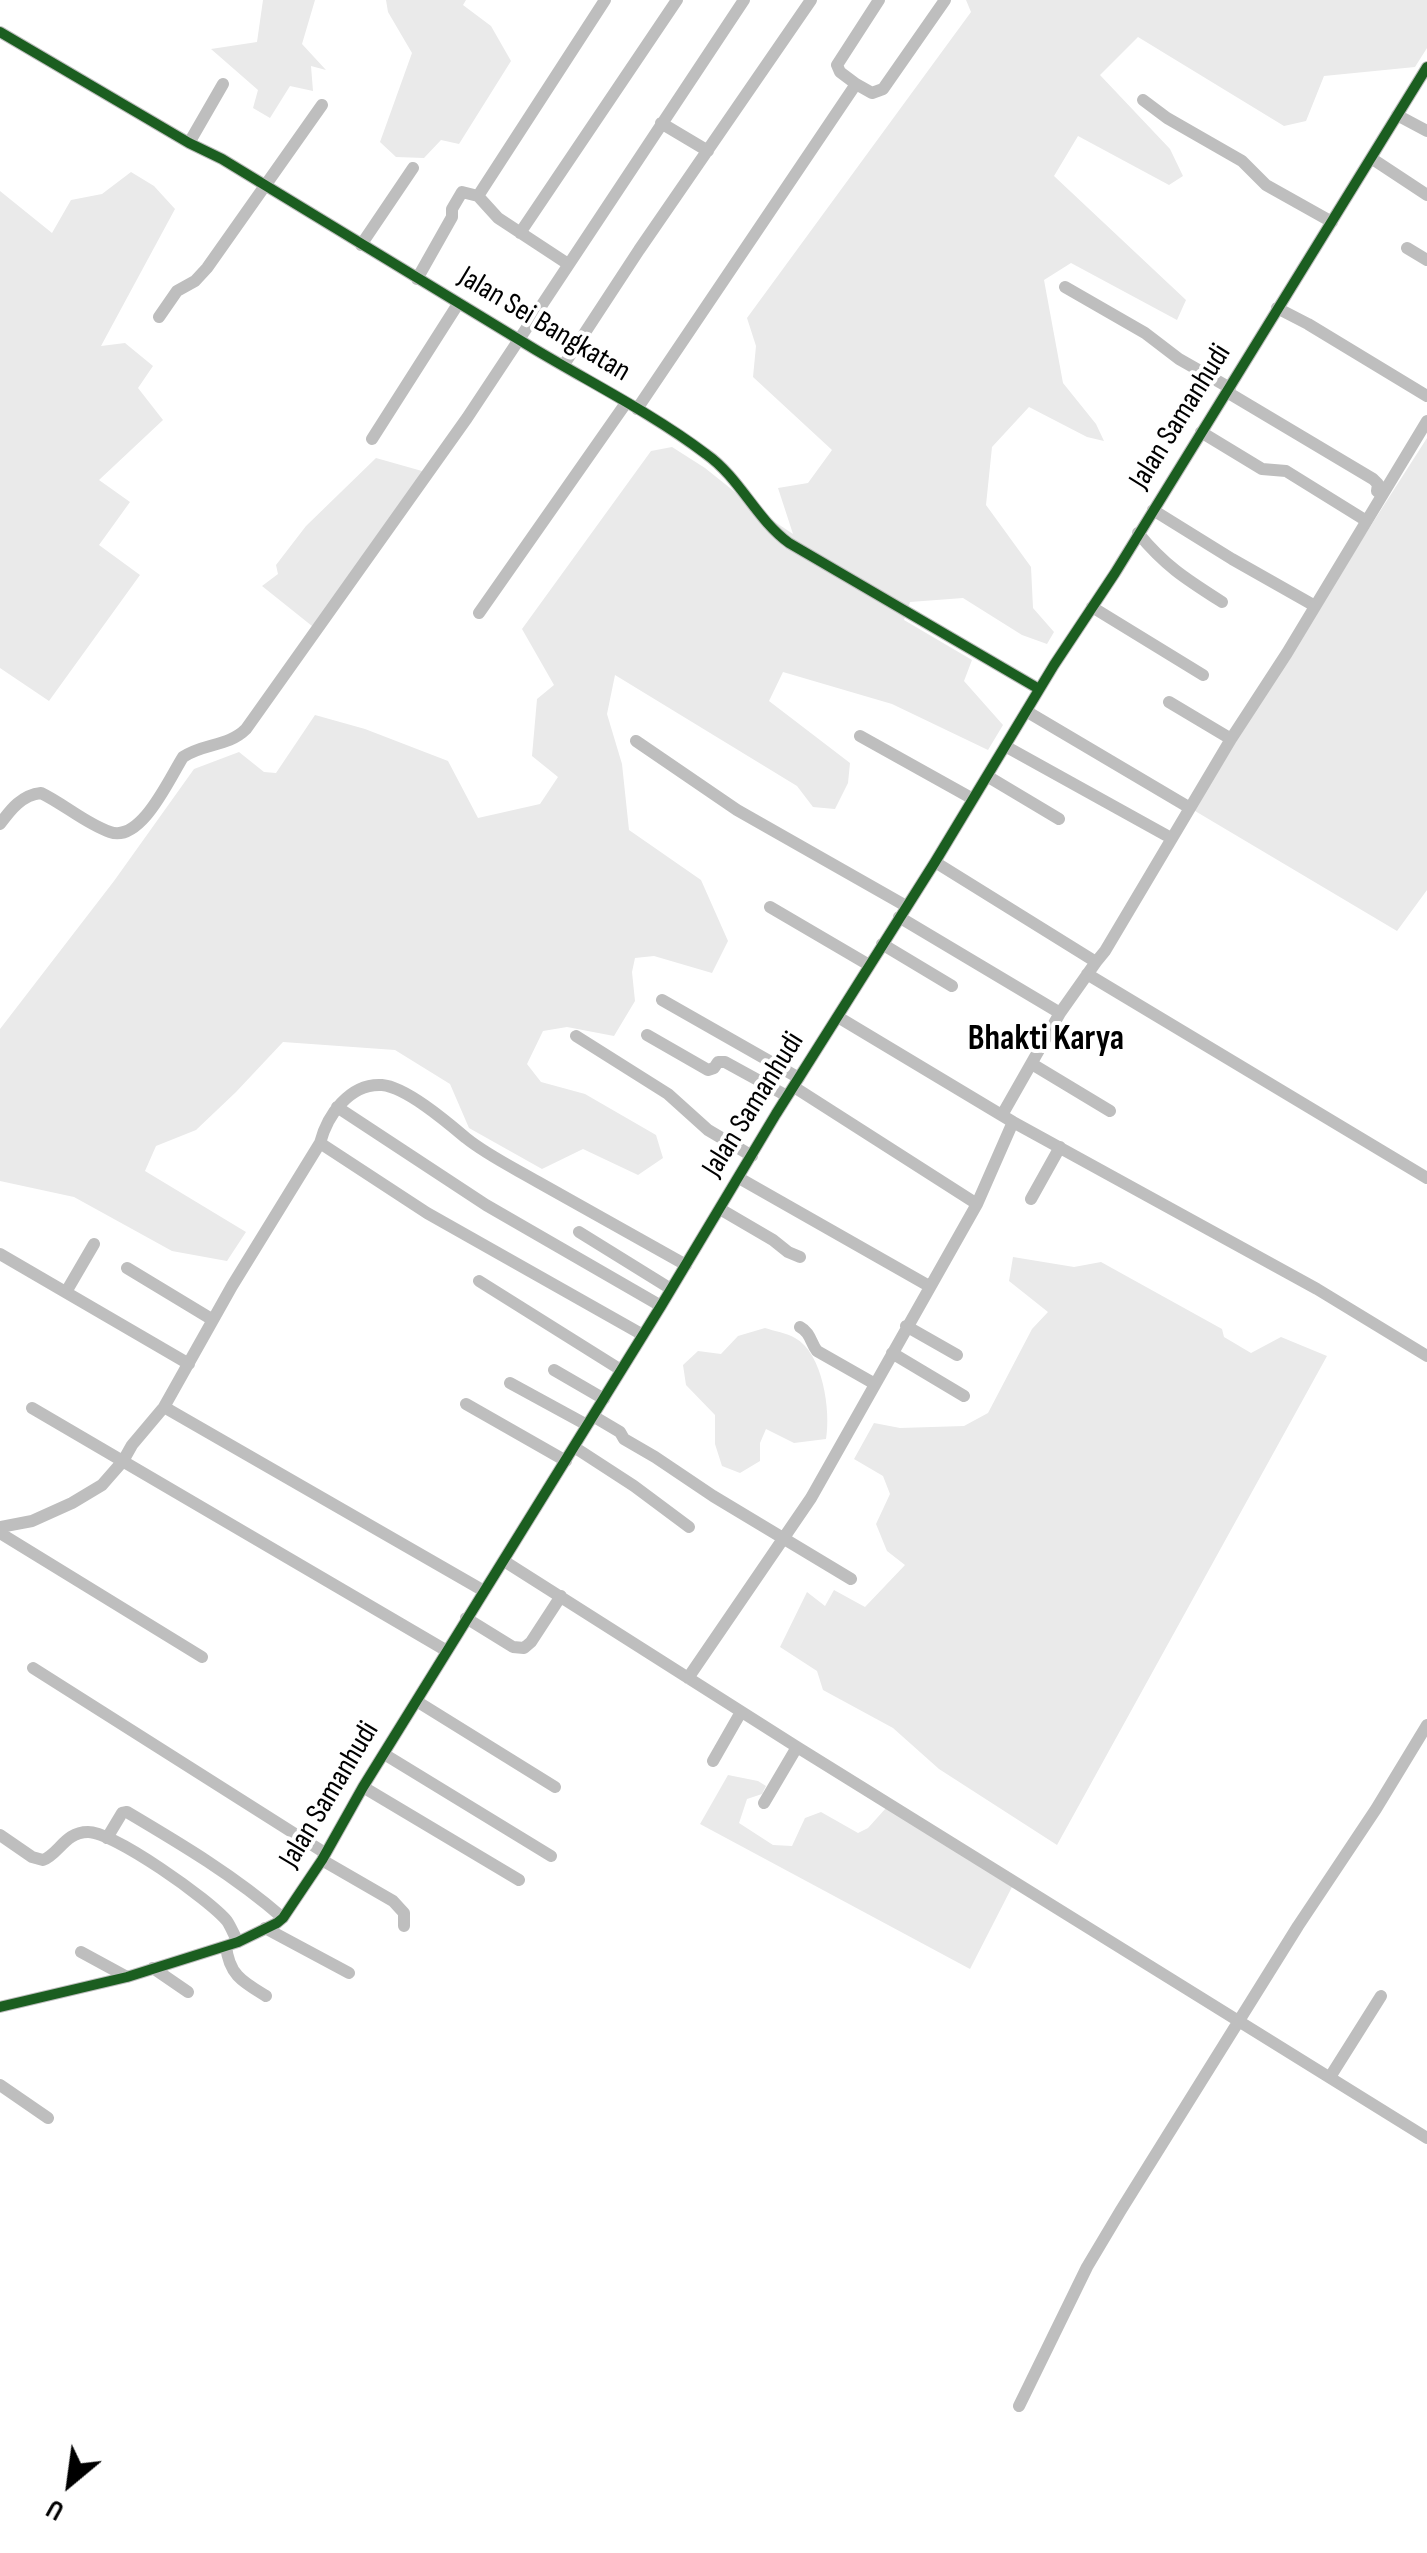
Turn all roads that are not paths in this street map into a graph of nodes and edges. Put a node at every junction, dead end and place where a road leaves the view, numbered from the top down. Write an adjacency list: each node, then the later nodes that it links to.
1 (605, 0): 22 (street)
2 (677, 0): 24 (street)
3 (744, 0): 14 (street)
4 (812, 0): 17 (street)
5 (879, 0): 10 (street)
6 (945, 0): 10 (street)
7 (0, 32): 16 (street, Jalan Sei Bangkatan)
8 (1427, 67): 13 (street, Jalan Samanhudi)
9 (223, 84): 16 (street)
10 (856, 84): 38 (street)
11 (1143, 100): 23 (street)
12 (322, 105): 20 (street)
13 (1398, 115): 15 (street); 18 (street, Jalan Samanhudi)
14 (661, 123): 17 (street); 28 (street)
15 (1427, 131)
16 (190, 143): 20 (street, Jalan Sei Bangkatan)
17 (708, 151): 35 (street)
18 (1371, 158): 21 (street); 23 (street, Jalan Samanhudi)
19 (413, 168): 25 (street)
20 (264, 187): 25 (street, Jalan Sei Bangkatan); 33 (street)
21 (1427, 195)
22 (478, 196): 24 (street); 29 (street)
23 (1332, 222): 32 (street, Jalan Samanhudi)
24 (520, 233): 28 (street)
25 (361, 245): 29 (street, Jalan Sei Bangkatan)
26 (1407, 248): 27 (street)
27 (1427, 260)
28 (568, 264): 34 (street)
29 (416, 279): 31 (street, Jalan Sei Bangkatan)
30 (1065, 287): 36 (street)
31 (458, 304): 34 (street, Jalan Sei Bangkatan); 41 (street)
32 (1277, 308): 36 (street, Jalan Samanhudi); 37 (street)
33 (159, 317)
34 (519, 340): 35 (street, Jalan Sei Bangkatan); 62 (street)
35 (563, 366): 38 (street, Jalan Sei Bangkatan)
36 (1228, 390): 40 (street, Jalan Samanhudi); 42 (street)
37 (1427, 396)
38 (632, 406): 49 (street); 51 (street, Jalan Sei Bangkatan)
39 (1427, 422): 42 (street)
40 (1202, 432): 43 (street, Jalan Samanhudi); 44 (street)
41 (372, 439)
42 (1382, 495): 44 (street)
43 (1153, 510): 45 (street, Jalan Samanhudi); 48 (street)
44 (1366, 520): 48 (street)
45 (1138, 532): 46 (street); 47 (street, Jalan Samanhudi)
46 (1222, 602)
47 (1092, 606): 50 (street); 51 (street, Jalan Samanhudi)
48 (1315, 606): 55 (street)
49 (479, 612)
50 (1203, 675)
51 (1040, 689): 53 (street, Jalan Samanhudi)
52 (1169, 702): 55 (street)
53 (1026, 711): 57 (street, Jalan Samanhudi); 60 (street)
54 (860, 736): 59 (street)
55 (1231, 740): 60 (street)
56 (636, 742): 66 (street)
57 (1004, 746): 58 (street, Jalan Samanhudi); 63 (street)
58 (987, 776): 59 (street, Jalan Samanhudi); 61 (street)
59 (973, 799): 64 (street, Jalan Samanhudi)
60 (1190, 808): 63 (street)
61 (1059, 820)
62 (0, 824)
63 (1172, 838): 68 (street)
64 (934, 862): 66 (street, Jalan Samanhudi); 68 (street)
65 (770, 907): 69 (street)
66 (902, 912): 67 (street, Jalan Samanhudi); 73 (street)
67 (882, 944): 69 (street, Jalan Samanhudi); 71 (street)
68 (1096, 962): 70 (street)
69 (869, 965): 74 (street, Jalan Samanhudi)
70 (1087, 974): 73 (street); 86 (street)
71 (952, 986)
72 (662, 1000): 78 (street)
73 (1060, 1013): 77 (street)
74 (838, 1017): 78 (street, Jalan Samanhudi); 81 (street)
75 (647, 1035): 78 (street)
76 (576, 1036): 84 (street)
77 (1032, 1064): 80 (street); 81 (street)
78 (793, 1087): 84 (street, Jalan Samanhudi); 88 (street)
79 (337, 1108): 82 (street); 94 (street); 100 (street)
80 (1110, 1111)
81 (1007, 1119): 83 (street); 88 (street)
82 (320, 1144): 101 (street); 104 (street)
83 (1060, 1146): 87 (street); 107 (street)
84 (752, 1156): 85 (street, Jalan Samanhudi)
85 (739, 1178): 89 (street, Jalan Samanhudi); 97 (street)
86 (1427, 1178)
87 (1031, 1199)
88 (978, 1204): 97 (street)
89 (720, 1209): 93 (street); 94 (street, Jalan Samanhudi)
90 (579, 1232): 98 (street)
91 (94, 1244): 99 (street)
92 (0, 1254): 99 (street)
93 (800, 1257)
94 (686, 1265): 98 (street, Jalan Samanhudi)
95 (127, 1268): 101 (street)
96 (479, 1281): 110 (street)
97 (930, 1286): 102 (street)
98 (671, 1289): 100 (street, Jalan Samanhudi)
99 (66, 1292): 108 (street)
100 (661, 1306): 104 (street, Jalan Samanhudi)
101 (214, 1320): 108 (street)
102 (906, 1326): 105 (street); 106 (street)
103 (800, 1327): 112 (street)
104 (643, 1334): 110 (street, Jalan Samanhudi)
105 (892, 1353): 112 (street); 113 (street)
106 (957, 1355)
107 (1427, 1356)
108 (188, 1364): 116 (street)
109 (554, 1370): 114 (street)
110 (621, 1370): 114 (street, Jalan Samanhudi)
111 (510, 1383): 118 (street)
112 (875, 1384): 124 (street)
113 (964, 1396)
114 (604, 1399): 118 (street, Jalan Samanhudi)
115 (466, 1404): 121 (street)
116 (164, 1406): 120 (street); 127 (street)
117 (32, 1408): 120 (street)
118 (590, 1420): 119 (street, Jalan Samanhudi); 124 (street)
119 (574, 1447): 121 (street, Jalan Samanhudi); 122 (street)
120 (123, 1461): 123 (street); 130 (street)
121 (566, 1462): 125 (street, Jalan Samanhudi)
122 (689, 1527)
123 (0, 1530): 131 (street)
124 (784, 1538): 126 (street); 133 (street)
125 (504, 1561): 127 (street, Jalan Samanhudi); 128 (street)
126 (851, 1579)
127 (484, 1592): 129 (street, Jalan Samanhudi)
128 (560, 1596): 129 (street); 133 (street)
129 (466, 1618): 130 (street, Jalan Samanhudi)
130 (448, 1651): 134 (street, Jalan Samanhudi)
131 (202, 1657)
132 (33, 1668): 147 (street)
133 (688, 1678): 135 (street)
134 (418, 1702): 139 (street, Jalan Samanhudi); 142 (street)
135 (742, 1712): 138 (street); 140 (street)
136 (1427, 1725): 137 (street)
137 (1423, 1741): 161 (street)
138 (797, 1747): 143 (street); 161 (street)
139 (384, 1754): 141 (street, Jalan Samanhudi); 146 (street)
140 (714, 1762)
141 (364, 1786): 147 (street, Jalan Samanhudi); 148 (street)
142 (555, 1787)
143 (764, 1804)
144 (0, 1835): 145 (street)
145 (107, 1838): 149 (street); 152 (street)
146 (551, 1856)
147 (324, 1857): 149 (street, Jalan Samanhudi); 150 (street)
148 (519, 1880)
149 (283, 1918): 151 (street, Jalan Samanhudi)
150 (404, 1926)
151 (265, 1928): 152 (street, Jalan Samanhudi); 155 (street)
152 (232, 1944): 154 (street, Jalan Samanhudi); 158 (street)
153 (81, 1952): 156 (street)
154 (154, 1968): 156 (street, Jalan Samanhudi); 157 (street)
155 (349, 1973)
156 (127, 1977): 160 (street, Jalan Samanhudi)
157 (188, 1992)
158 (266, 1996)
159 (1381, 1996): 162 (street)
160 (0, 2007)
161 (1239, 2021): 162 (street); 166 (street)
162 (1330, 2077): 165 (street)
163 (0, 2085): 164 (street)
164 (48, 2118)
165 (1427, 2138)
166 (1019, 2406)

